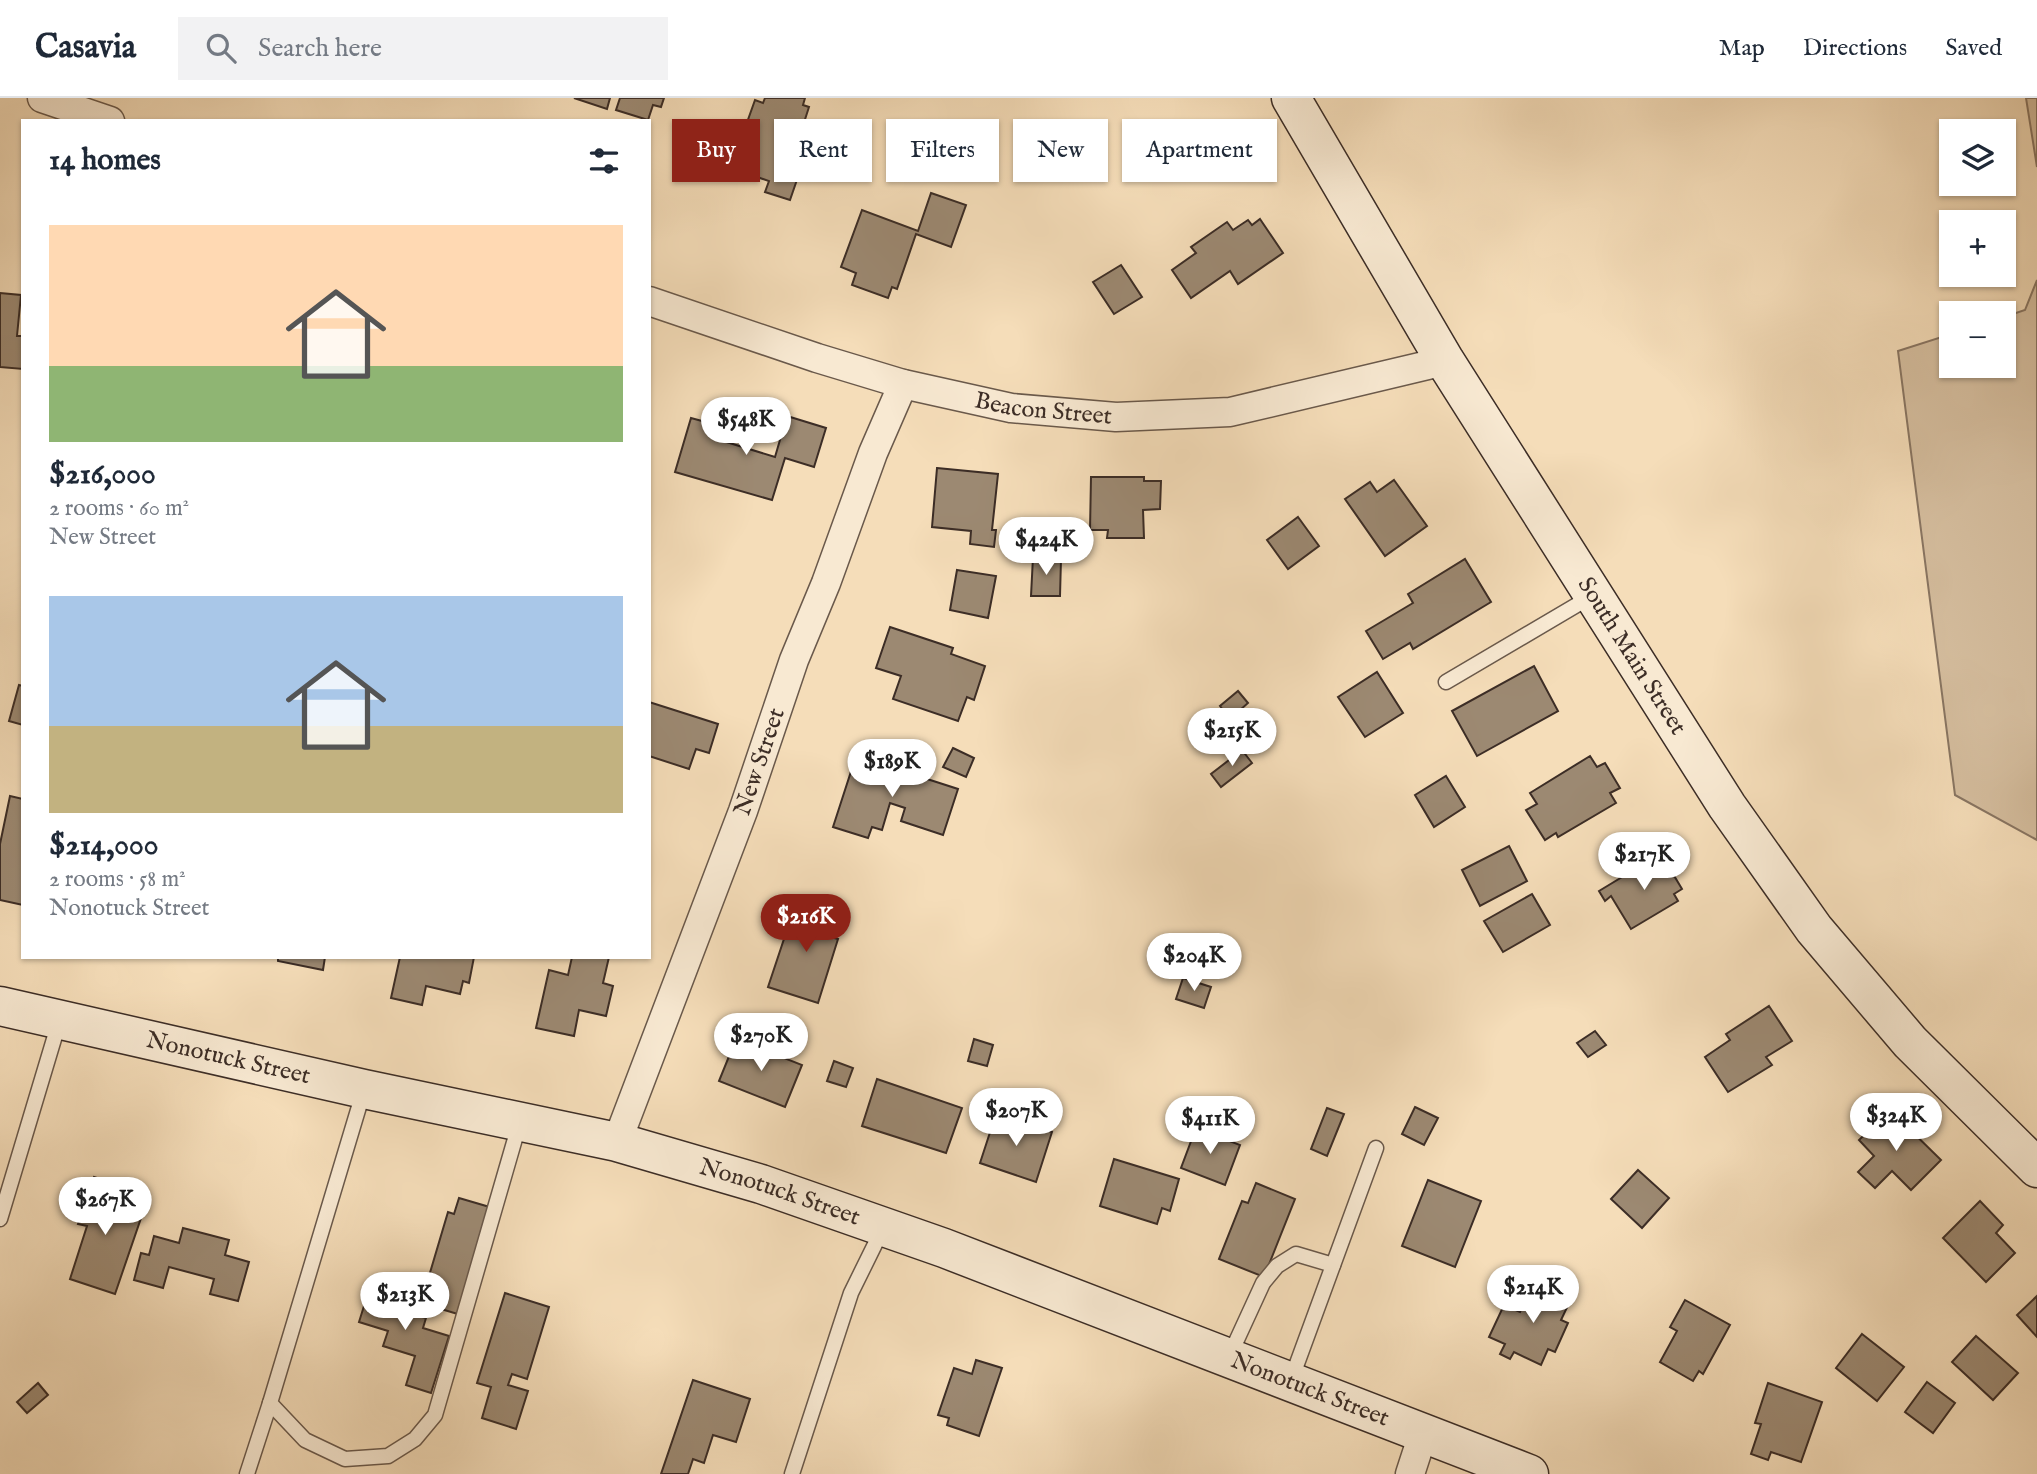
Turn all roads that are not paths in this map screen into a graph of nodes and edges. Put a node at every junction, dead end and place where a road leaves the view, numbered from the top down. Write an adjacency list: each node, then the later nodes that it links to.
1 (42, 98): 3 (street)
2 (1291, 98): 5 (main road, South Main Street)
3 (104, 119)
4 (651, 302): 6 (street, Beacon Street)
5 (1445, 361): 6 (street, Beacon Street); 7 (main road, South Main Street)
6 (903, 384): 13 (street, New Street)
7 (1594, 595): 8 (lane); 15 (main road, South Main Street)
8 (1446, 682)
9 (0, 1006): 10 (main road, Nonotuck Street)
10 (60, 1019): 11 (main road, Nonotuck Street); 16 (lane)
11 (364, 1089): 12 (main road, Nonotuck Street); 21 (lane)
12 (520, 1120): 13 (main road, Nonotuck Street); 21 (lane)
13 (617, 1142): 17 (main road, Nonotuck Street)
14 (1376, 1148): 18 (lane)
15 (2037, 1168)
16 (0, 1219)
17 (883, 1227): 19 (main road, Nonotuck Street); 24 (lane)
18 (1333, 1265): 19 (lane); 20 (lane)
19 (1229, 1358): 20 (main road, Nonotuck Street)
20 (1290, 1381): 22 (main road, Nonotuck Street)
21 (270, 1403): 23 (lane)
22 (1423, 1434): 25 (street); 26 (main road, Nonotuck Street)
23 (247, 1474)
24 (792, 1474)
25 (1410, 1474)
26 (1529, 1474)

